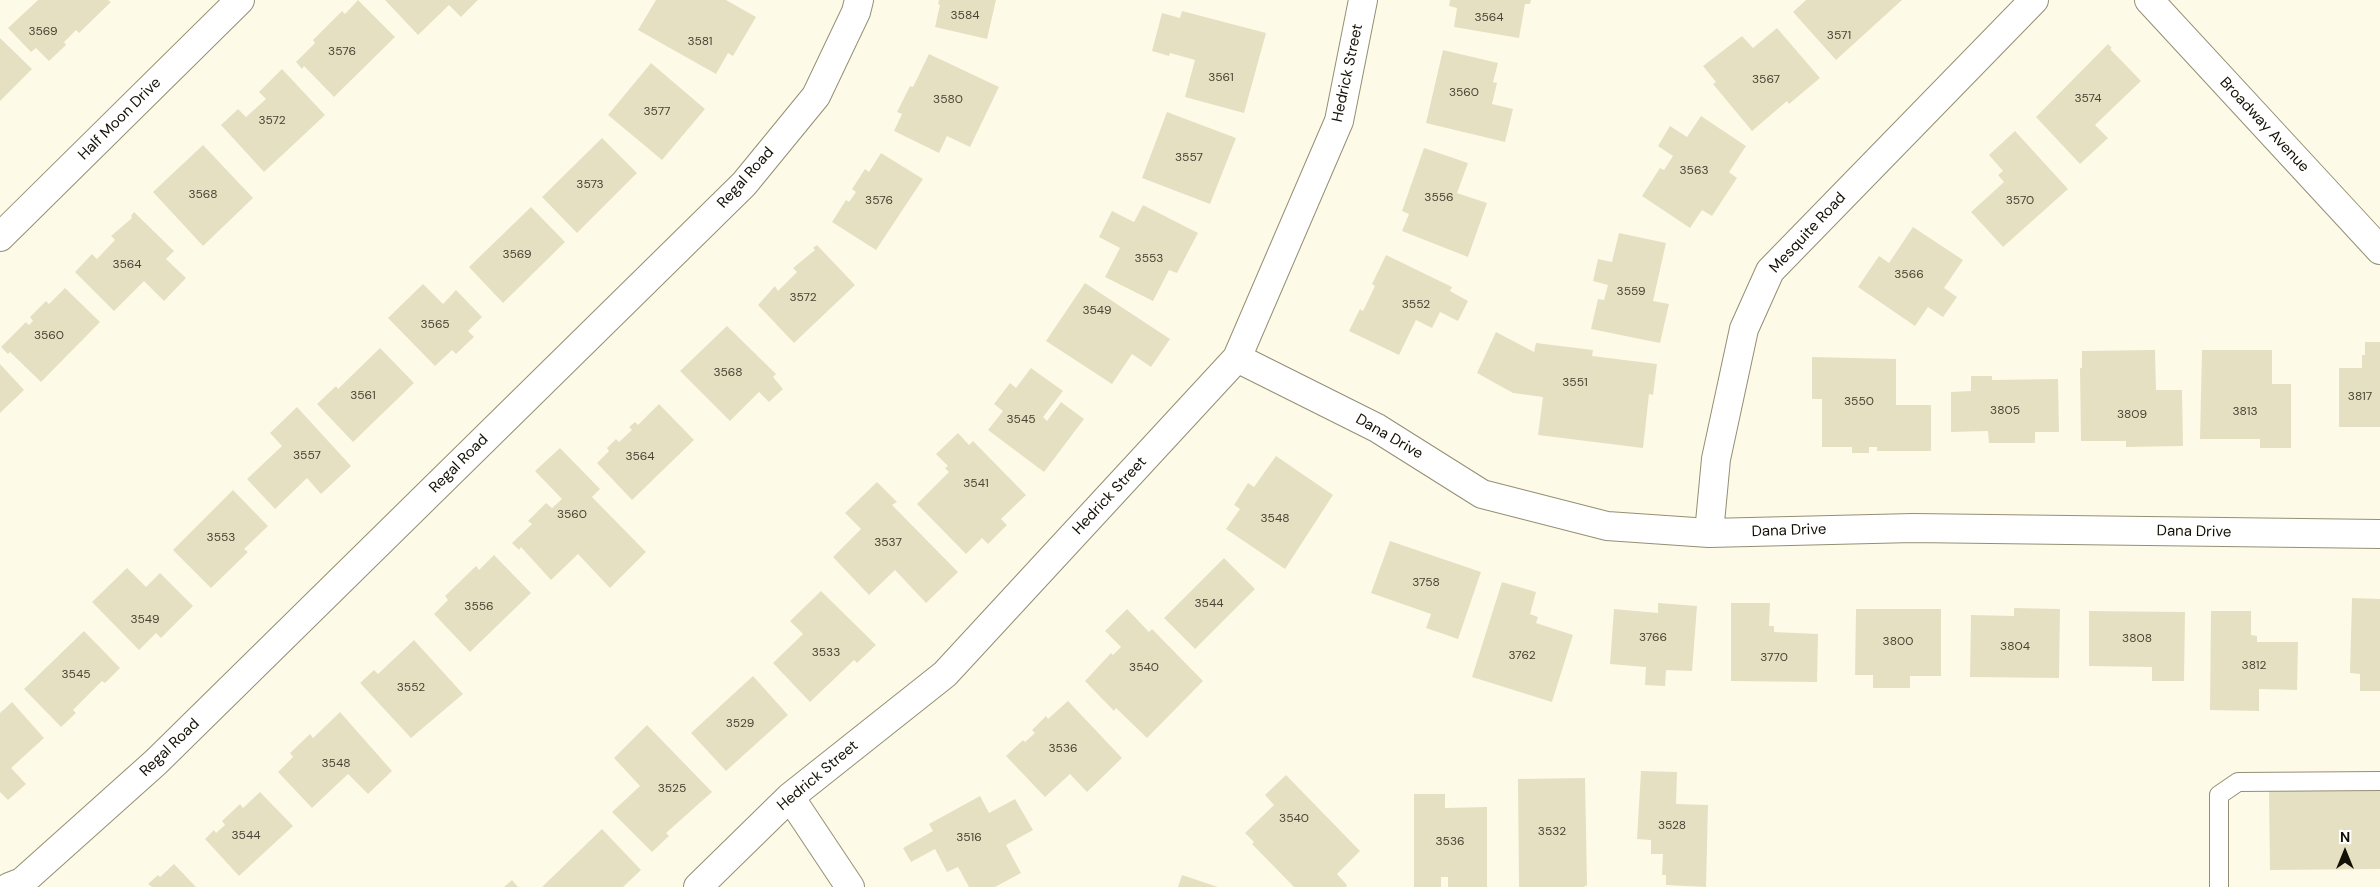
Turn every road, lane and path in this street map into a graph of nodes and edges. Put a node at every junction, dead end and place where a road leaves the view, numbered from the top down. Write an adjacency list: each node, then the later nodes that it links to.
1 (240, 0): 6 (street, Half Moon Drive)
2 (859, 0): 13 (street, Regal Road)
3 (1363, 0): 8 (street, Hedrick Street)
4 (2034, 0): 9 (street, Mesquite Road)
5 (2149, 0): 7 (street, Broadway Avenue)
6 (0, 238)
7 (2380, 250)
8 (1237, 358): 9 (street, Dana Drive); 12 (street, Hedrick Street)
9 (1709, 533): 10 (street, Dana Drive)
10 (2380, 534)
11 (2380, 781): 16 (lane)
12 (790, 797): 14 (street, Hedrick Street); 15 (street)
13 (9, 887)
14 (698, 887)
15 (850, 887)
16 (2219, 887)

